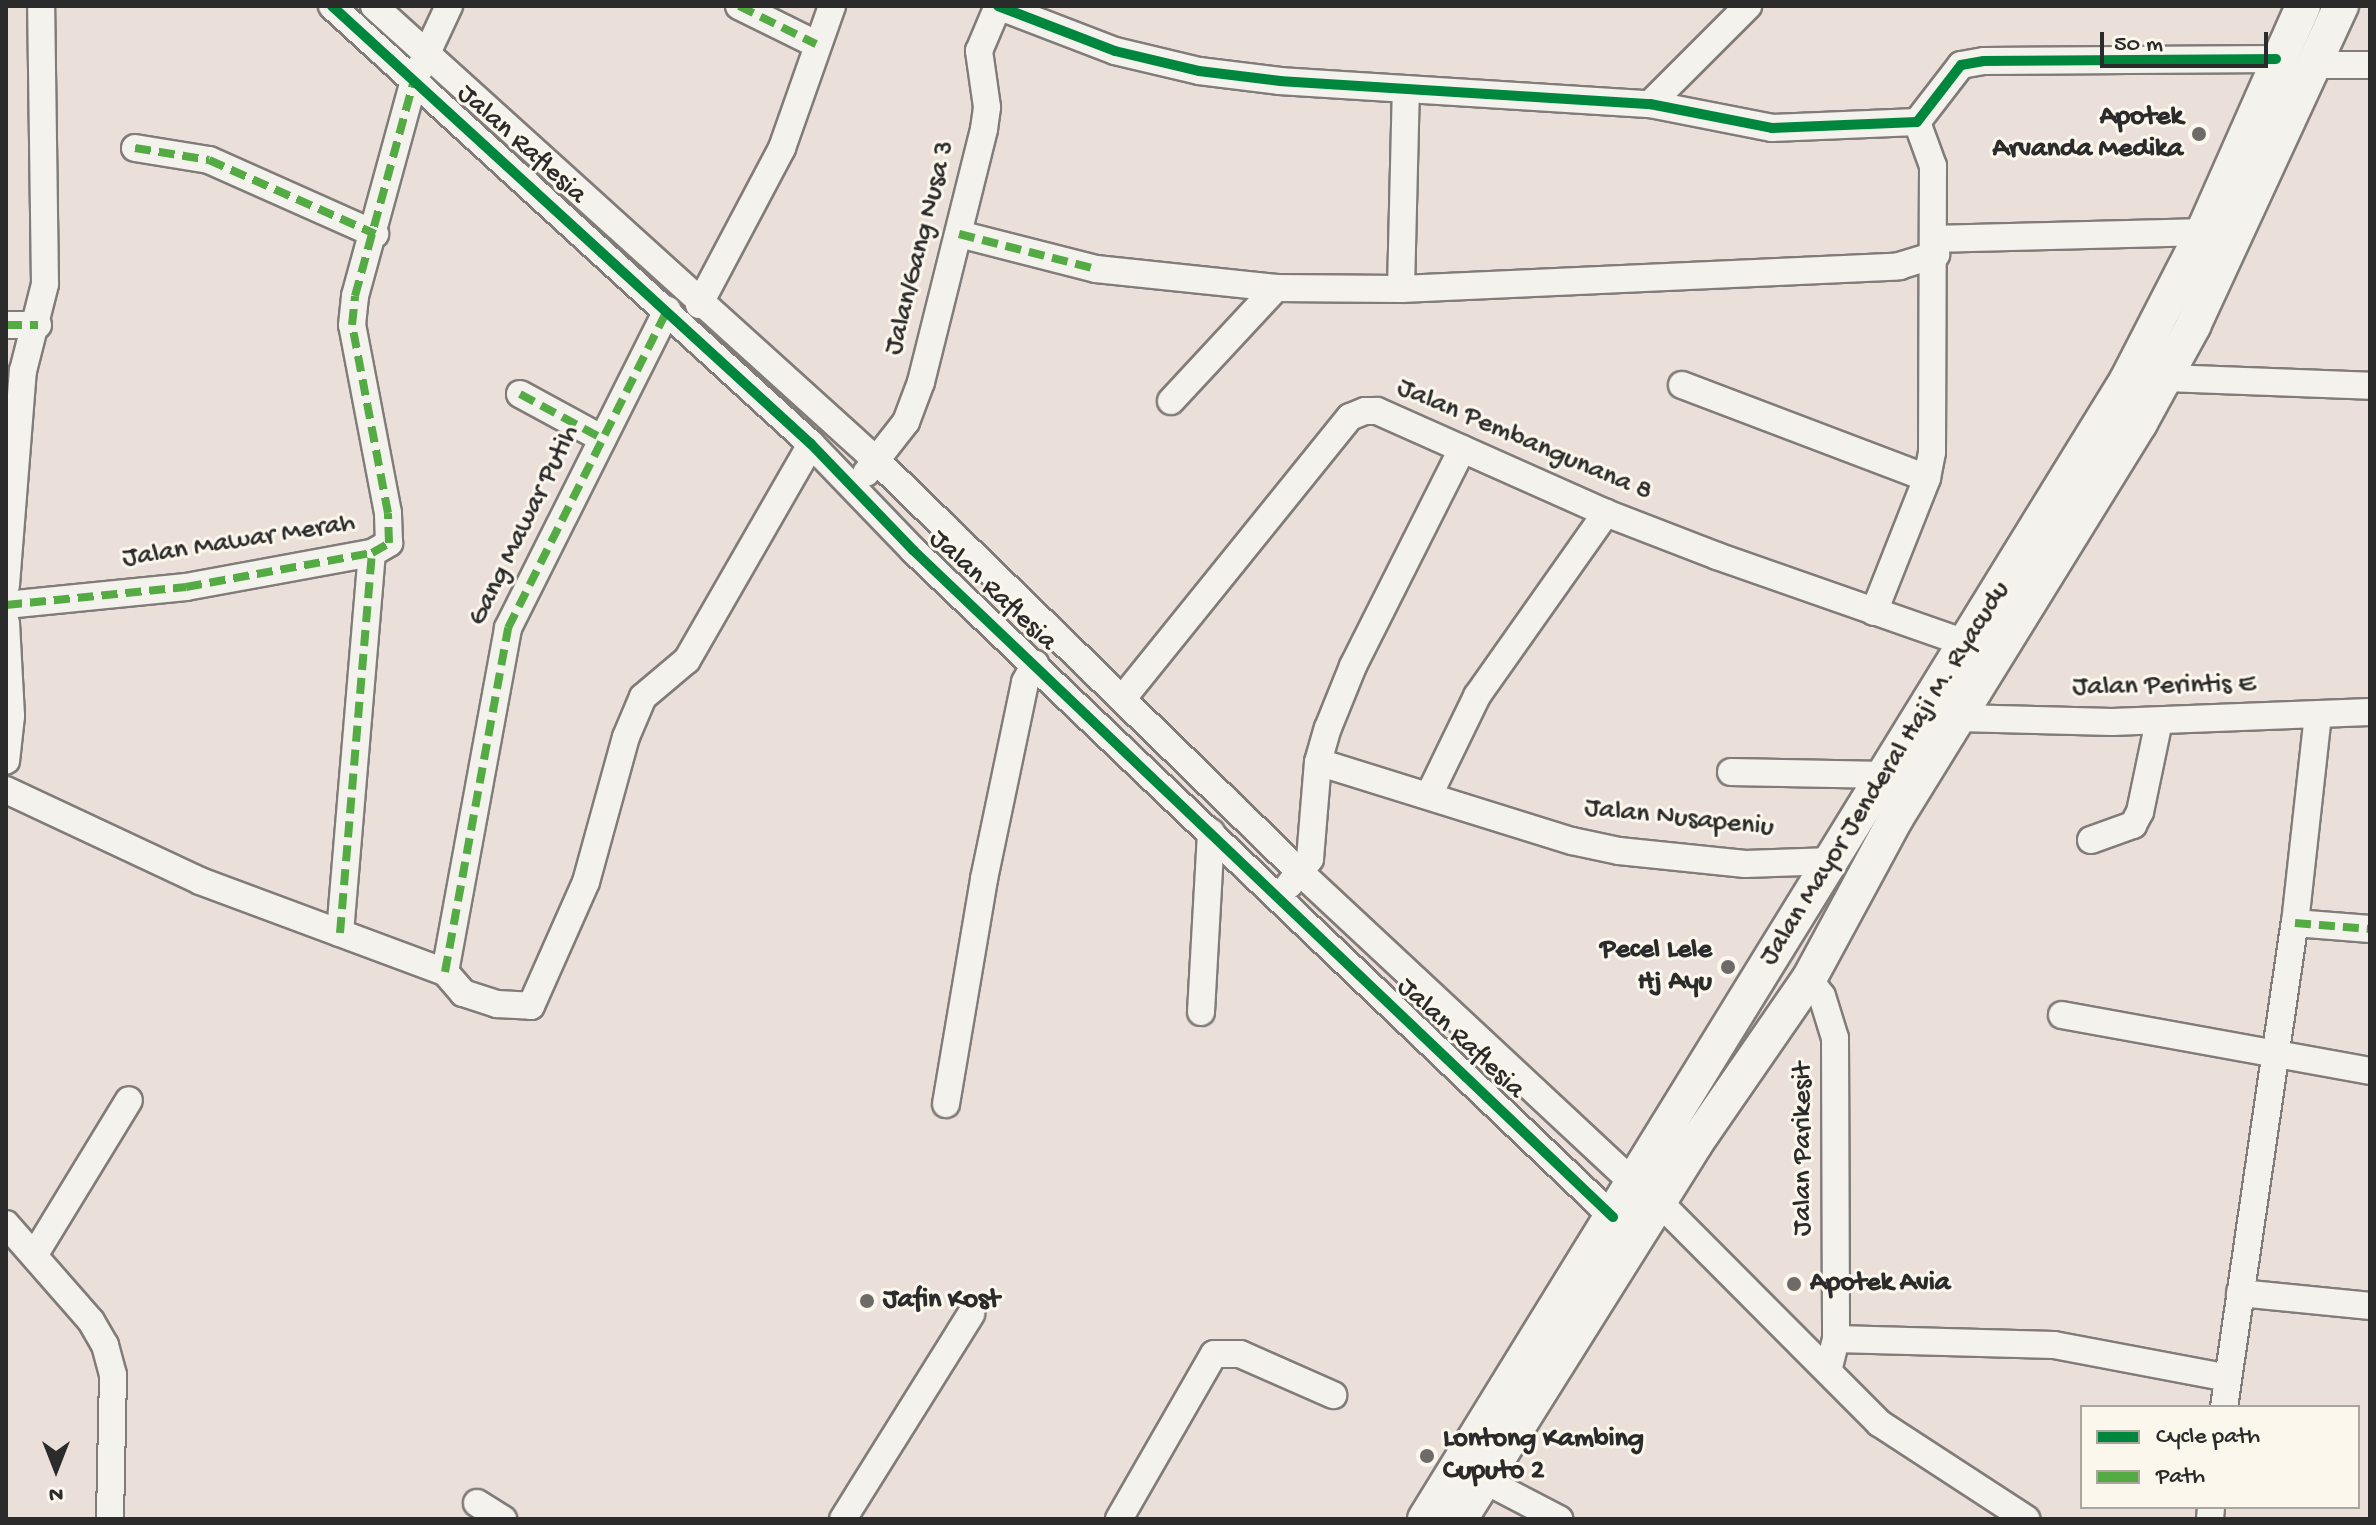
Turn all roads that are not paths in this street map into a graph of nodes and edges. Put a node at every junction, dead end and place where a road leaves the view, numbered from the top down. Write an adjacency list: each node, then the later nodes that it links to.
1 (41, 6): 29 (street)
2 (332, 6): 15 (street, Jalan Raflesia)
3 (374, 6): 15 (street, Jalan Raflesia)
4 (449, 6): 15 (street, Jalan Mawar Merah)
5 (739, 6): 11 (street)
6 (832, 6): 11 (street)
7 (998, 6): 16 (street); 22 (street, Jalan/Gang Nusa 3)
8 (1748, 6): 17 (street)
9 (2341, 6): 13 (main road, Jalan Mayor Jenderal Haji M. Ryacudu)
10 (2295, 11): 12 (main road, Jalan Mayor Jenderal Haji M. Ryacudu)
11 (816, 44): 26 (street)
12 (2276, 59): 18 (street); 20 (main road, Jalan Mayor Jenderal Haji M. Ryacudu)
13 (2310, 65): 14 (street); 31 (main road, Jalan Mayor Jenderal Haji M. Ryacudu)
14 (2370, 65)
15 (421, 68): 21 (street, Jalan Mawar Merah); 26 (street, Jalan Raflesia); 27 (street, Jalan Raflesia)
16 (1406, 89): 17 (street); 25 (street)
17 (1650, 104): 18 (street)
18 (1917, 122): 23 (street)
19 (135, 148): 21 (street)
20 (2203, 232): 23 (street); 47 (main road, Jalan Mayor Jenderal Haji M. Ryacudu)
21 (375, 234): 42 (street, Jalan Mawar Merah)
22 (959, 234): 24 (street); 39 (street, Jalan/Gang Nusa 3)
23 (1935, 247): 25 (street); 40 (street)
24 (1276, 288): 25 (street); 35 (street)
25 (1401, 289)
26 (699, 305): 30 (street, Jalan Raflesia)
27 (667, 310): 30 (street, Jalan Raflesia); 36 (street, Gang Mawar Putih)
28 (6, 325): 29 (street)
29 (38, 325): 43 (street)
30 (727, 347): 37 (street, Jalan Raflesia); 39 (street, Jalan Raflesia)
31 (2166, 378): 33 (street); 52 (main road, Jalan Mayor Jenderal Haji M. Ryacudu)
32 (1682, 385): 40 (street)
33 (2370, 386)
34 (520, 394): 36 (street)
35 (1171, 401)
36 (603, 439): 68 (street, Gang Mawar Putih)
37 (811, 444): 39 (street, Jalan Raflesia); 68 (street)
38 (1462, 449): 41 (street, Jalan Pembangunana 8); 49 (street, Jalan Pembangunana 8); 55 (street)
39 (864, 475): 48 (street, Jalan Raflesia); 49 (street, Jalan Raflesia)
40 (1927, 478): 45 (street)
41 (1606, 513): 45 (street, Jalan Pembangunana 8); 59 (street)
42 (372, 553): 44 (street, Jalan Mawar Merah); 67 (street)
43 (6, 585)
44 (6, 605)
45 (1874, 612): 47 (street, Jalan Pembangunana 8)
46 (6, 623): 54 (street)
47 (1968, 644): 52 (main road, Jalan Mayor Jenderal Haji M. Ryacudu)
48 (1035, 664): 61 (street, Jalan Raflesia); 75 (street)
49 (1123, 698): 64 (street, Jalan Raflesia)
50 (2370, 712): 51 (street, Jalan Perintis E)
51 (2318, 714): 53 (street, Jalan Perintis E); 65 (street)
52 (1947, 717): 53 (street, Jalan Perintis E); 57 (main road, Jalan Mayor Jenderal Haji M. Ryacudu); 60 (main road, Jalan Mayor Jenderal Haji M. Ryacudu)
53 (2159, 721): 62 (street)
54 (6, 761)
55 (1318, 762): 59 (street, Jalan Nusapeniu); 64 (street)
56 (1731, 772): 57 (street)
57 (1886, 775): 63 (main road, Jalan Mayor Jenderal Haji M. Ryacudu)
58 (6, 790): 67 (street)
59 (1430, 793): 63 (street, Jalan Nusapeniu)
60 (1896, 818): 63 (main road); 69 (main road, Jalan Mayor Jenderal Haji M. Ryacudu)
61 (1211, 832): 64 (street, Jalan Raflesia); 70 (street)
62 (2091, 840)
63 (1836, 856): 76 (main road, Jalan Mayor Jenderal Haji M. Ryacudu)
64 (1289, 885): 76 (street, Jalan Raflesia); 76 (street, Jalan Raflesia)
65 (2295, 923): 66 (street); 72 (street)
66 (2370, 929)
67 (340, 933): 68 (street)
68 (445, 972)
69 (1809, 979): 76 (main road, Jalan Mayor Jenderal Haji M. Ryacudu); 82 (street, Jalan Parikesit)
70 (1201, 1012)
71 (2062, 1015): 72 (street)
72 (2276, 1057): 73 (street); 79 (street)
73 (2370, 1071)
74 (129, 1100): 78 (street)
75 (946, 1104)
76 (1635, 1206): 83 (street); 87 (main road, Jalan Mayor Jenderal Haji M. Ryacudu); 93 (main road, Jalan Mayor Jenderal Haji M. Ryacudu)
77 (6, 1224): 78 (street)
78 (35, 1254): 89 (street)
79 (2240, 1293): 80 (street); 84 (street)
80 (2370, 1306)
81 (971, 1314): 91 (street)
82 (1836, 1339): 83 (street, Jalan Parikesit); 84 (street)
83 (1828, 1371): 96 (street)
84 (2228, 1378): 86 (street)
85 (1333, 1395): 92 (street)
86 (2224, 1405)
87 (1484, 1480): 94 (main road, Jalan Mayor Jenderal Haji M. Ryacudu); 95 (street)
88 (477, 1503): 90 (street)
89 (110, 1519)
90 (503, 1519)
91 (843, 1519)
92 (1119, 1519)
93 (1425, 1519)
94 (1460, 1519)
95 (1559, 1519)
96 (2026, 1519)

